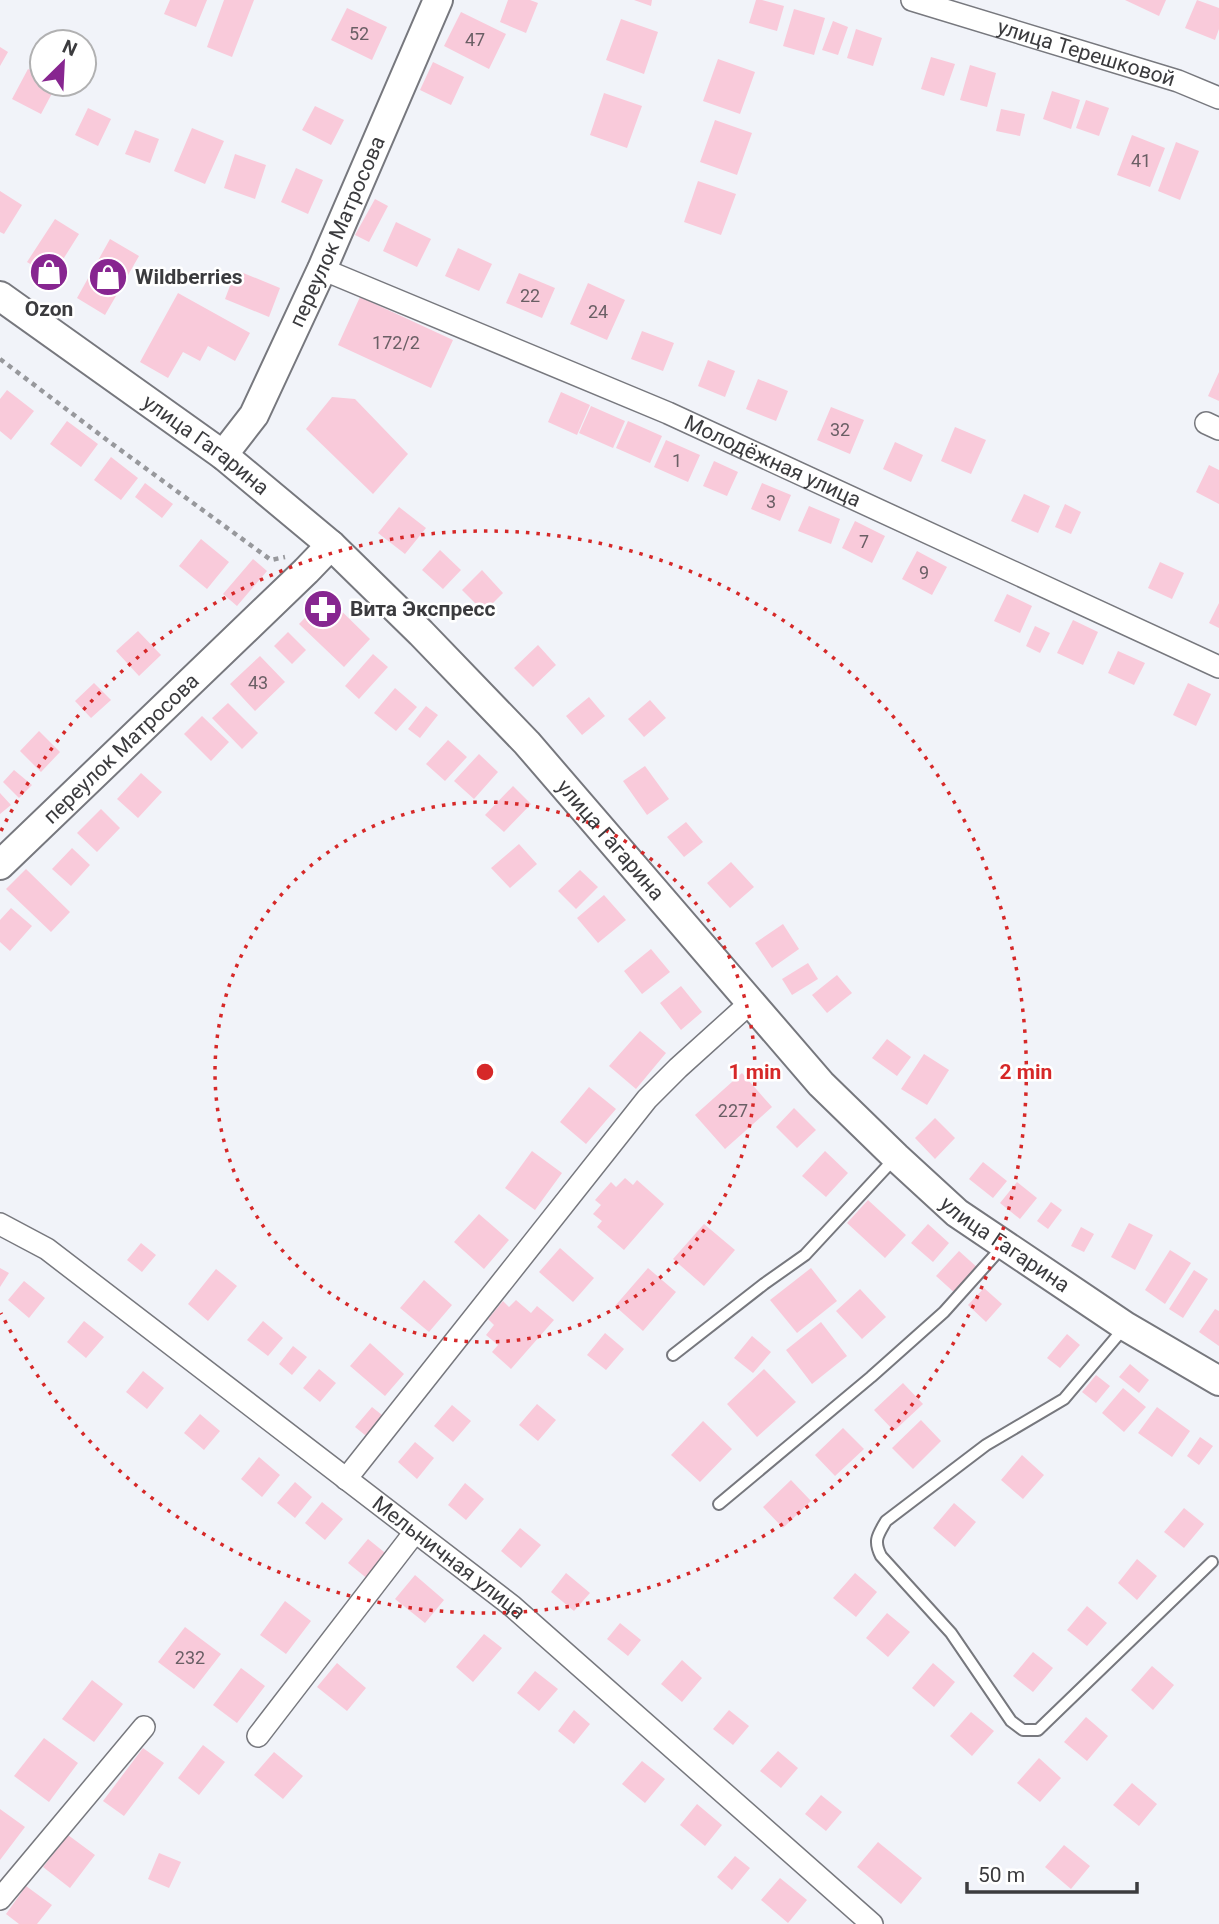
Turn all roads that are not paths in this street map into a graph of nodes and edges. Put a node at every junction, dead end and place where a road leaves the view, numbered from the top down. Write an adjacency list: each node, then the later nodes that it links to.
1 (438, 0): 4 (main road, переулок Матросова)
2 (912, 0): 3 (street, улица Терешковой)
3 (1219, 98)
4 (322, 270): 6 (main road, переулок Матросова); 8 (street, Молодёжная улица)
5 (0, 296): 6 (main road, улица Гагарина)
6 (223, 456): 7 (main road, улица Гагарина)
7 (331, 545): 9 (main road, переулок Матросова); 10 (main road, улица Гагарина)
8 (1219, 667)
9 (0, 865)
10 (750, 1003): 11 (main road, улица Гагарина); 17 (street)
11 (896, 1157): 13 (main road, улица Гагарина); 15 (lane)
12 (0, 1224): 17 (street, Мельничная улица)
13 (1004, 1245): 14 (main road, улица Гагарина); 18 (lane)
14 (1125, 1326): 16 (main road, улица Гагарина); 20 (lane)
15 (673, 1355)
16 (1219, 1381)
17 (346, 1479): 19 (street, Мельничная улица)
18 (719, 1504)
19 (415, 1532): 22 (street); 24 (street, Мельничная улица)
20 (1212, 1562)
21 (144, 1727): 23 (street)
22 (258, 1736)
23 (0, 1899)
24 (872, 1924)

